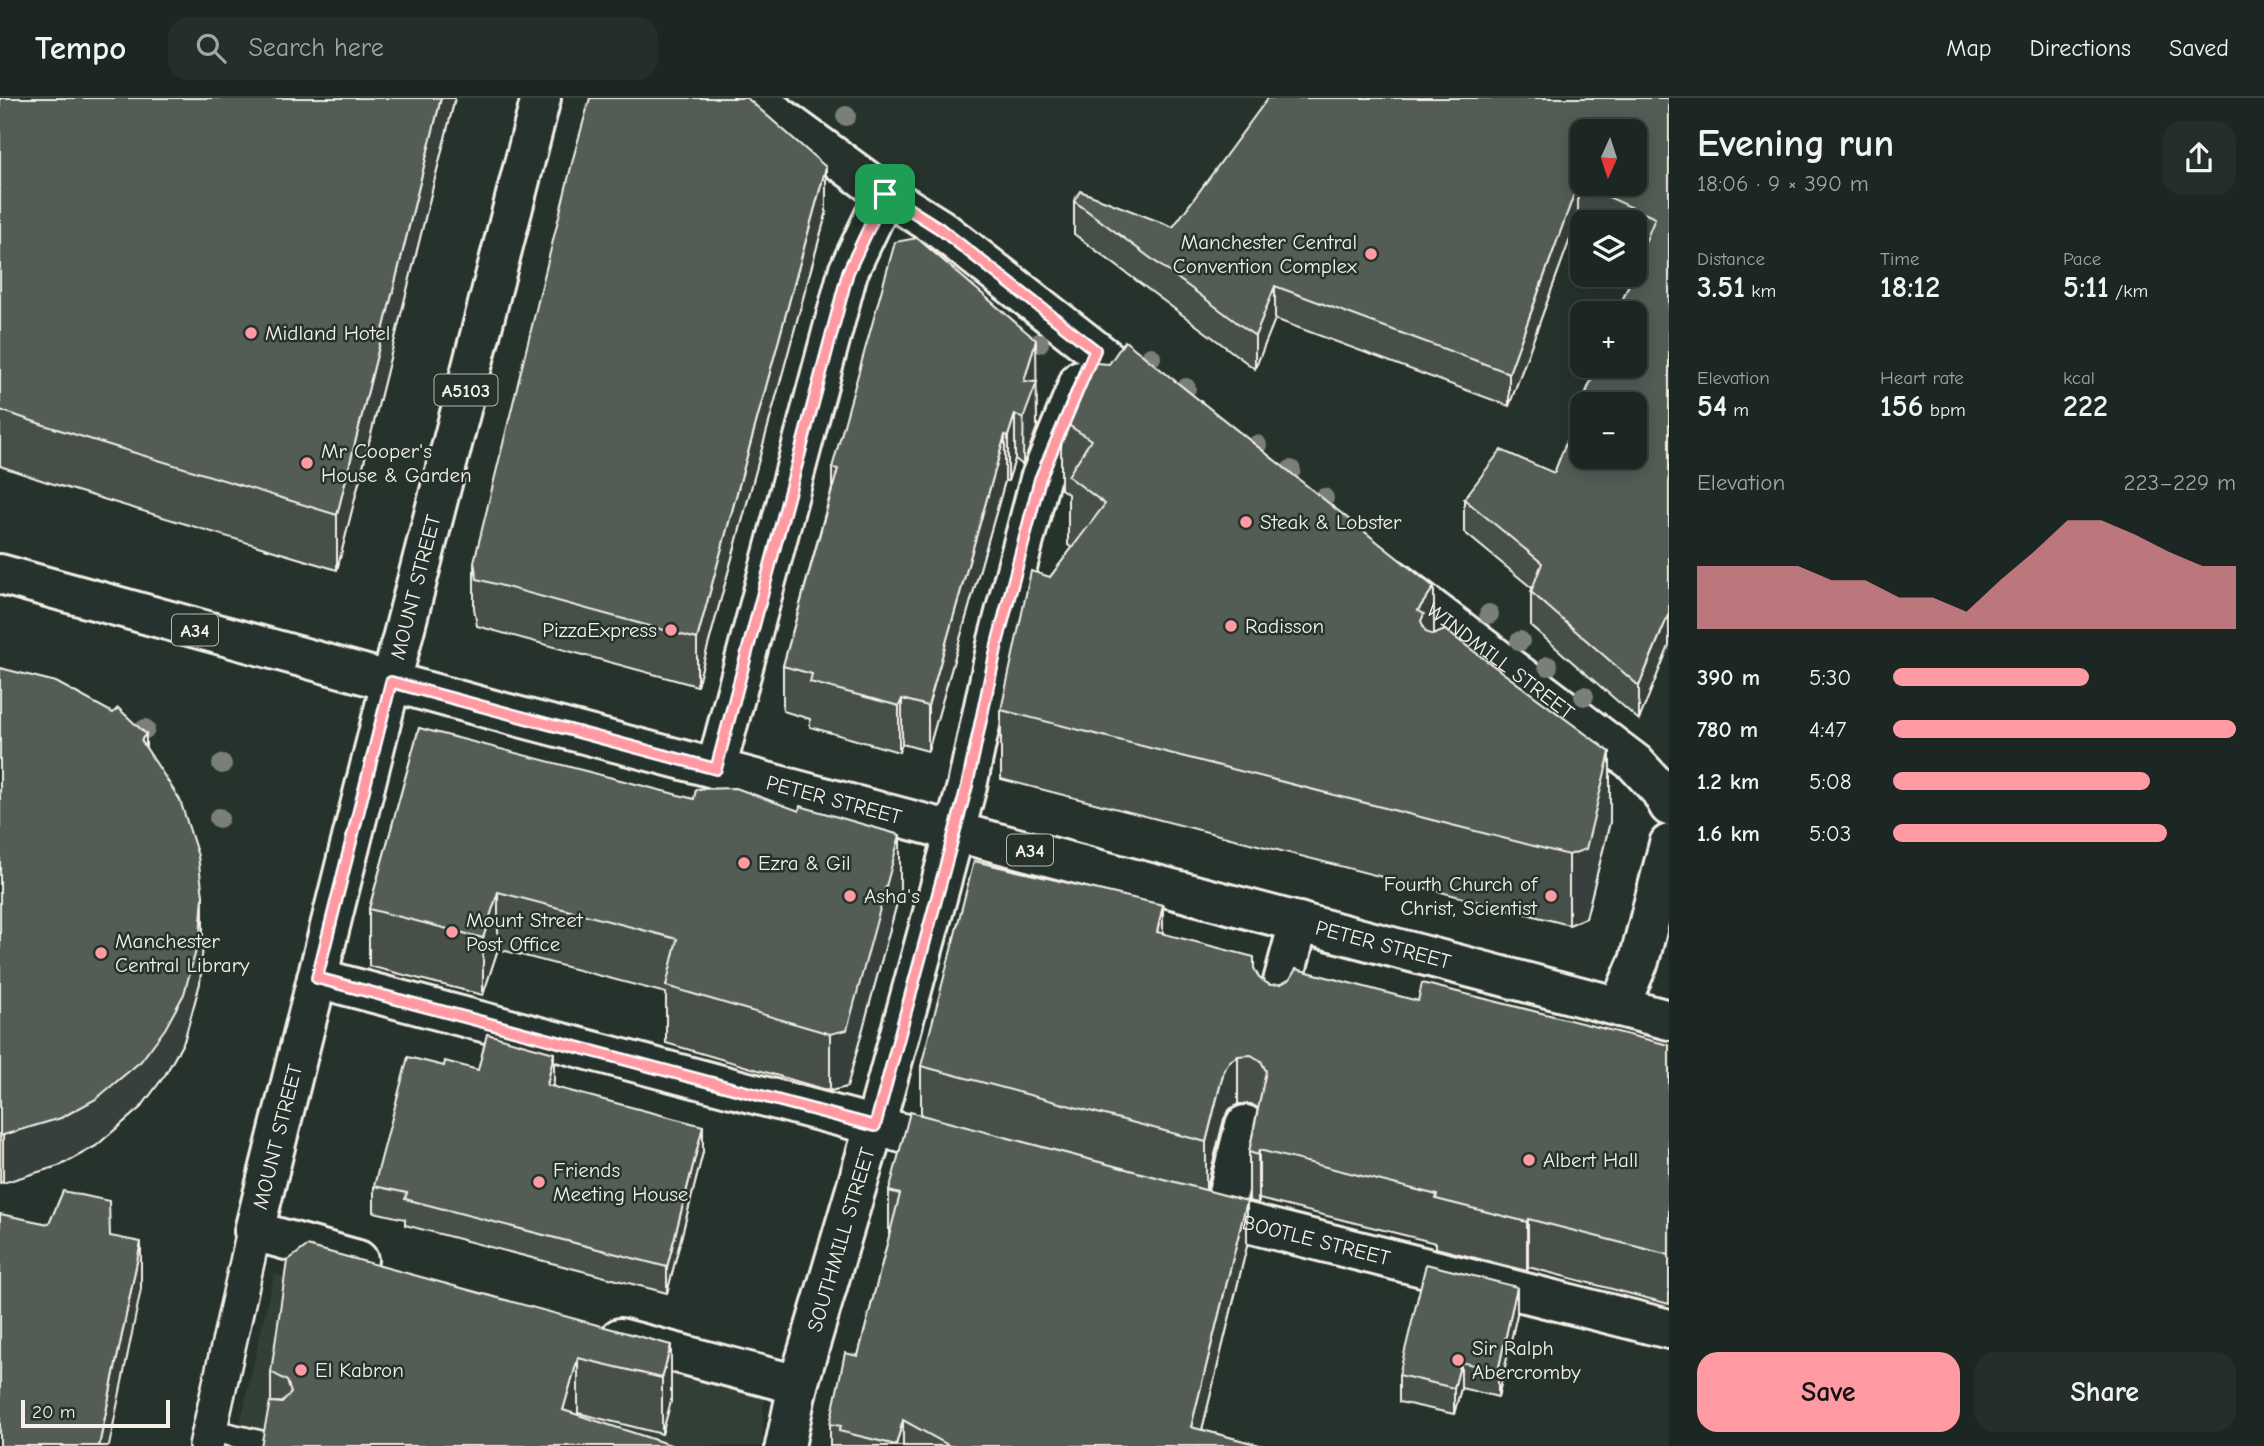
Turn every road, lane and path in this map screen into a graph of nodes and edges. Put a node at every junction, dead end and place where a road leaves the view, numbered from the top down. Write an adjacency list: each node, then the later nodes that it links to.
1 (541, 98): 8 (street, MOUNT STREET / A5103)
2 (754, 98): 3 (street)
3 (885, 194): 4 (street); 9 (street)
4 (1095, 350): 5 (street); 11 (street, SOUTHMILL STREET)
5 (1181, 417)
6 (1364, 558): 10 (street, WINDMILL STREET)
7 (0, 575): 8 (street, PETER STREET / A34)
8 (391, 682): 9 (street, PETER STREET / A34); 14 (street, MOUNT STREET)
9 (716, 769): 11 (street, PETER STREET / A34)
10 (1669, 805)
11 (955, 830): 13 (street, PETER STREET / A34); 19 (street, SOUTHMILL STREET)
12 (1669, 844): 15 (street)
13 (1299, 922): 15 (street, PETER STREET / A34); 16 (street)
14 (317, 978): 19 (street); 23 (street, MOUNT STREET)
15 (1619, 1007): 17 (street, PETER STREET / A34)
16 (1275, 1012)
17 (1669, 1020)
18 (1245, 1125): 22 (street)
19 (875, 1126): 20 (street); 27 (street, SOUTHMILL STREET)
20 (984, 1154)
21 (1156, 1199): 22 (street, BOOTLE STREET)
22 (1222, 1217): 25 (street, BOOTLE STREET)
23 (254, 1231): 24 (street); 28 (street, MOUNT STREET)
24 (393, 1270)
25 (1669, 1329)
26 (589, 1330): 27 (street)
27 (799, 1385): 30 (street, SOUTHMILL STREET)
28 (208, 1438): 29 (lane)
29 (278, 1446)
30 (785, 1446)

